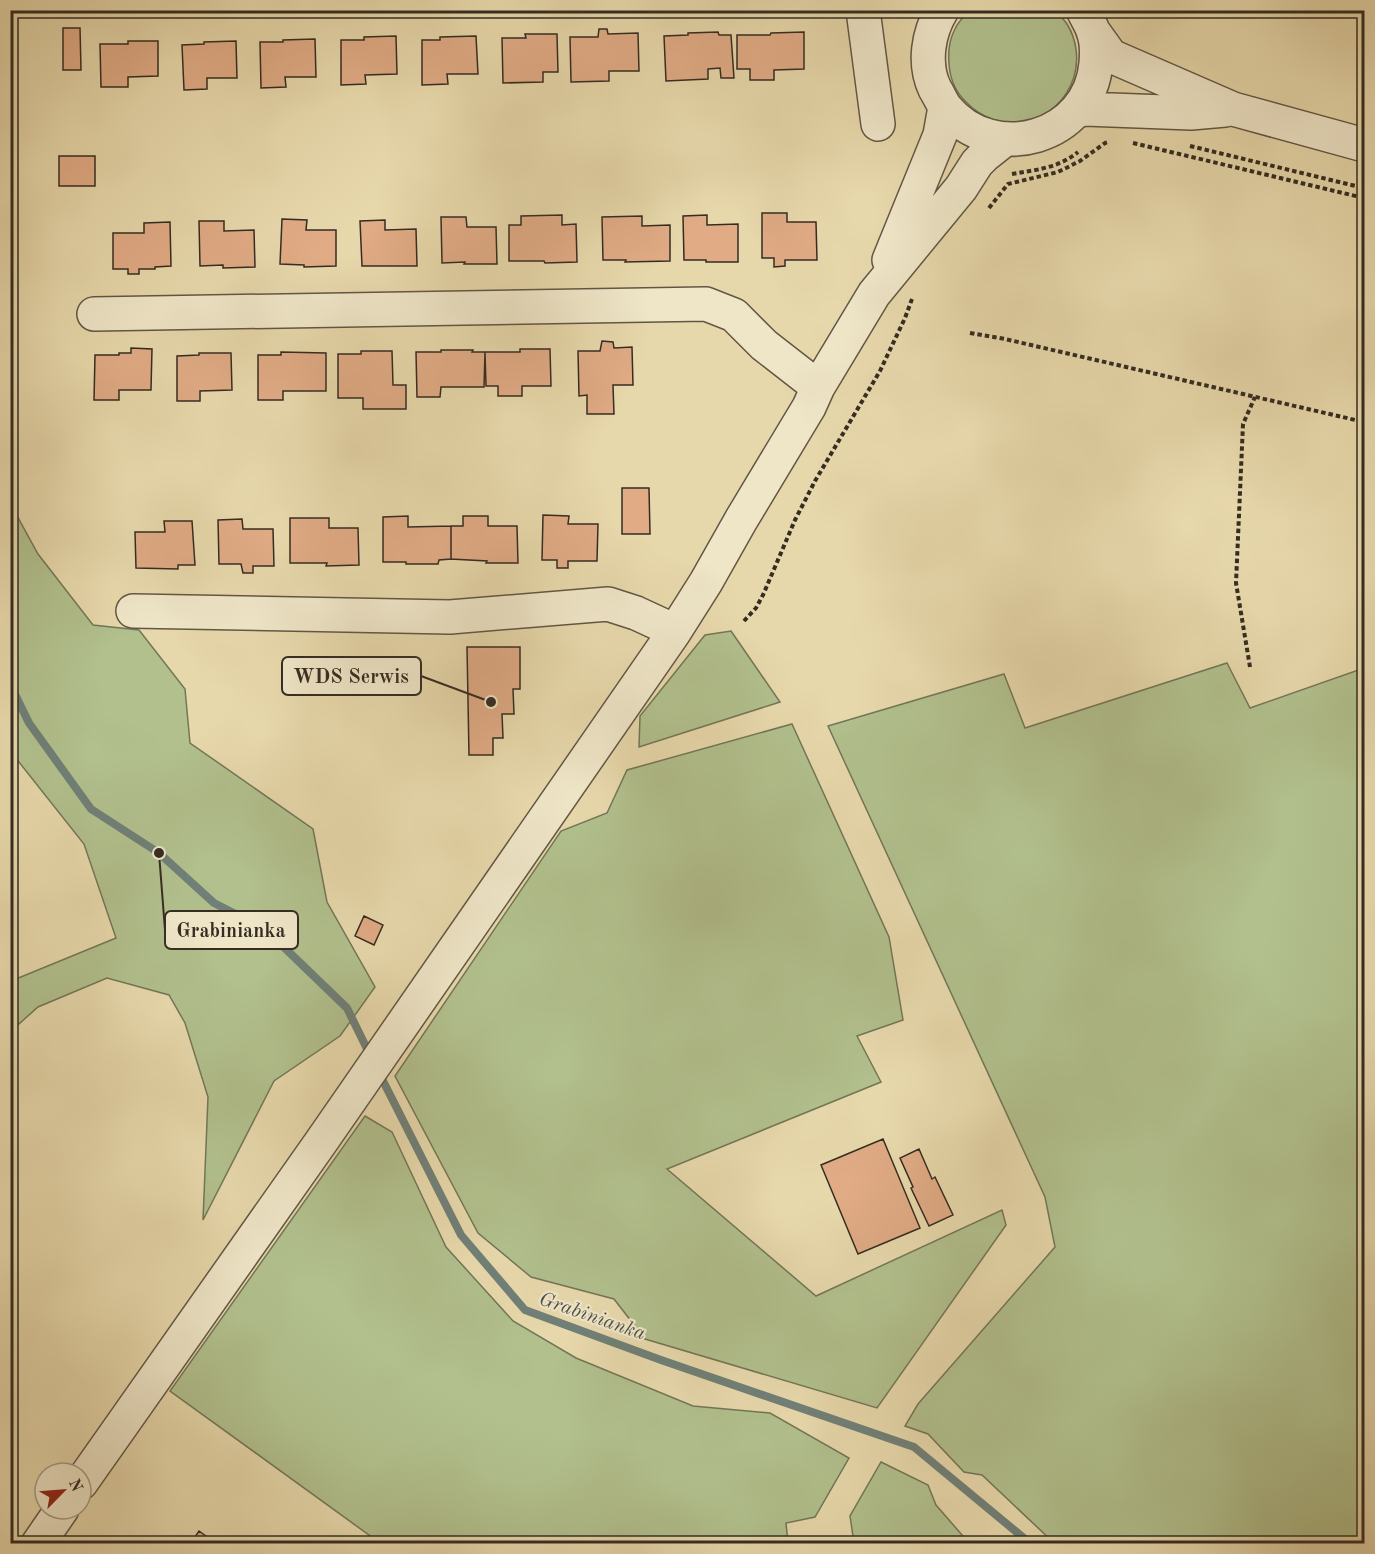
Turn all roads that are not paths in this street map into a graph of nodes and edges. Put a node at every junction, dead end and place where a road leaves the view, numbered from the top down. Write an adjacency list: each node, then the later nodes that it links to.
1 (863, 10): 7 (street)
2 (942, 10): 4 (street)
3 (1088, 21): 5 (street); 6 (street)
4 (945, 107): 8 (street); 10 (street)
5 (1233, 109): 6 (street); 9 (street)
6 (1077, 111): 8 (street)
7 (878, 124)
8 (1004, 140): 10 (street)
9 (1365, 145)
10 (874, 294): 12 (street)
11 (94, 314): 12 (street)
12 (818, 387): 14 (street)
13 (133, 611): 14 (street)
14 (675, 631): 15 (street)
15 (93, 1466)
16 (54, 1521): 17 (street)
17 (38, 1544)

